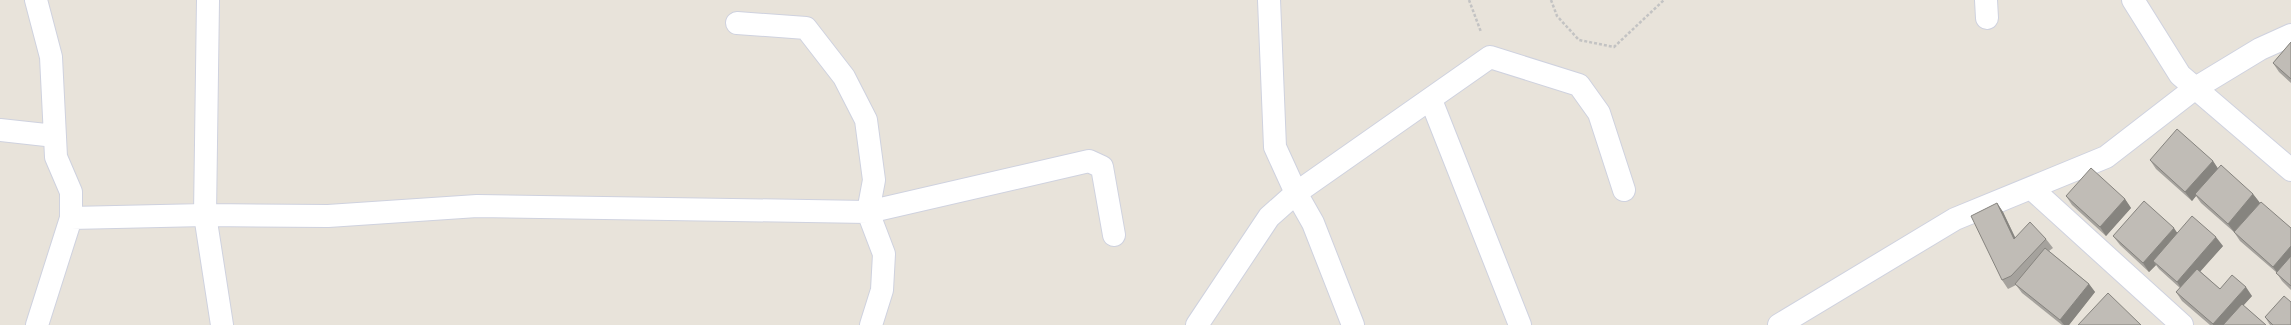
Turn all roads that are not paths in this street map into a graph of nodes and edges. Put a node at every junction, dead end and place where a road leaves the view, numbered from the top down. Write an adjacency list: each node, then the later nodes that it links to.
1 (36, 0): 10 (street)
2 (208, 0): 16 (street)
3 (1269, 0): 14 (street)
4 (2133, 0): 7 (street)
5 (737, 23): 15 (street)
6 (2291, 35): 7 (street)
7 (2194, 89): 11 (street); 12 (street)
8 (1431, 100): 13 (street); 14 (street); 24 (street)
9 (0, 130): 10 (street)
10 (54, 136): 17 (street)
11 (2291, 170)
12 (2031, 188): 25 (street); 26 (street)
13 (1624, 190)
14 (1296, 193): 22 (street); 23 (street)
15 (868, 212): 16 (street); 18 (street); 21 (street)
16 (205, 215): 17 (street); 20 (street)
17 (71, 218): 19 (street)
18 (1114, 235)
19 (37, 325)
20 (222, 325)
21 (871, 325)
22 (1197, 325)
23 (1353, 325)
24 (1520, 325)
25 (1779, 325)
26 (2182, 325)

